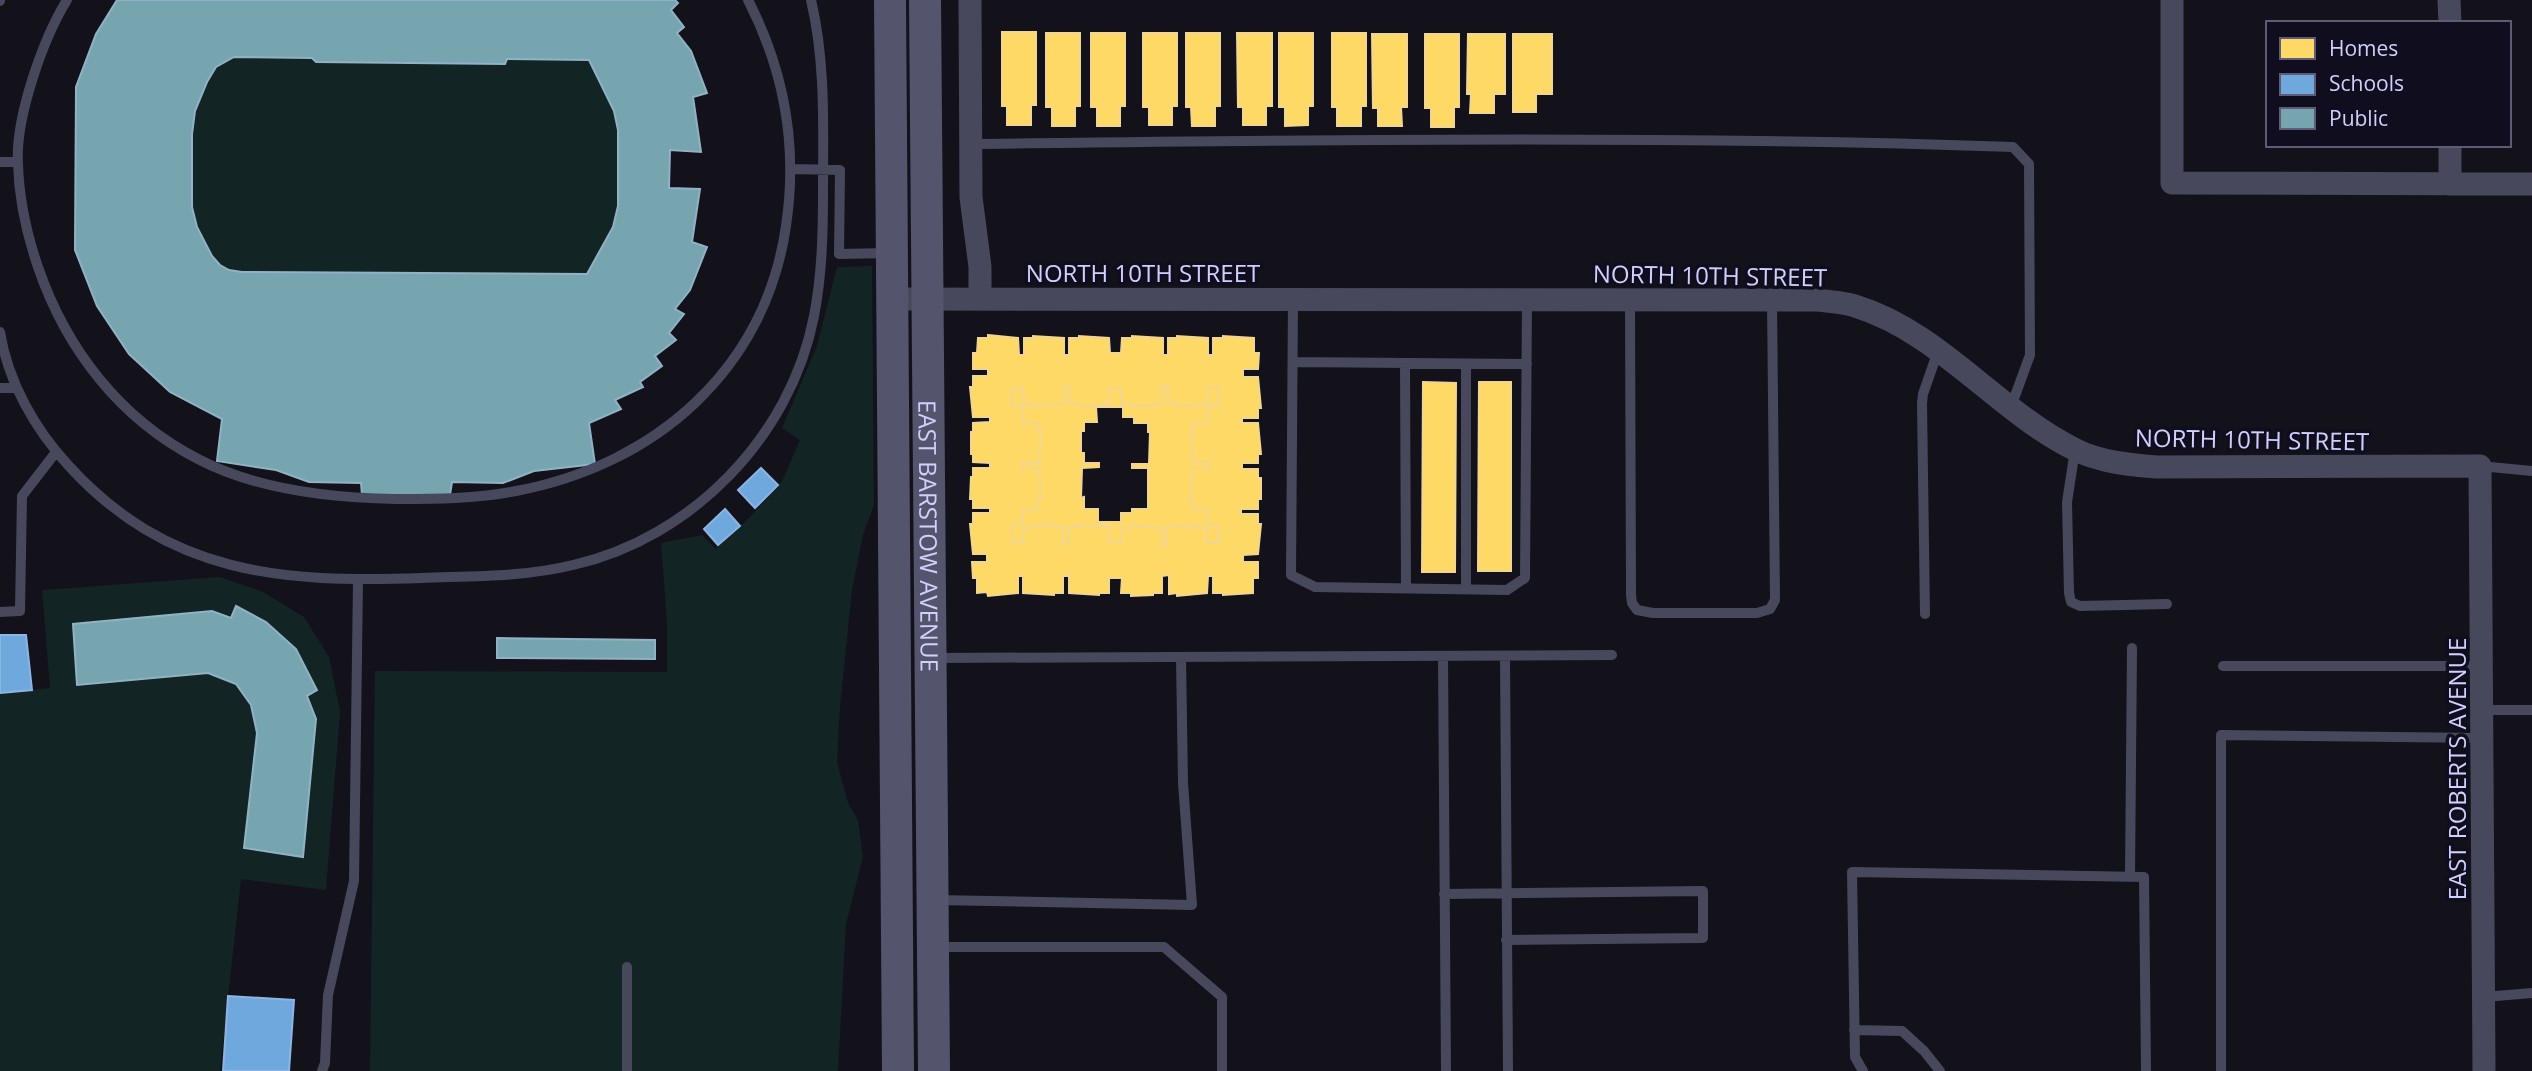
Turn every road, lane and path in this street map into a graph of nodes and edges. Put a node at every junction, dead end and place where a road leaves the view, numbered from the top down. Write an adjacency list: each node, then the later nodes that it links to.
1 (67, 0): 13 (lane)
2 (748, 0): 14 (lane)
3 (811, 0): 15 (lane)
4 (890, 0): 18 (main road, EAST BARSTOW AVENUE)
5 (925, 0): 19 (main road, EAST BARSTOW AVENUE)
6 (970, 0): 10 (street)
7 (2172, 0): 16 (street)
8 (2449, 0): 9 (street)
9 (2450, 21)
10 (971, 144): 20 (street); 34 (lane)
11 (2450, 147): 16 (street)
12 (0, 162): 13 (lane)
13 (17, 162): 14 (lane)
14 (792, 169): 15 (lane)
15 (823, 169): 18 (lane); 39 (lane)
16 (2451, 184): 17 (street)
17 (2532, 184)
18 (892, 253): 21 (main road, EAST BARSTOW AVENUE)
19 (927, 298): 20 (street, NORTH 10TH STREET); 21 (street, NORTH 10TH STREET); 50 (main road, EAST BARSTOW AVENUE)
20 (980, 298): 22 (street, NORTH 10TH STREET)
21 (893, 299): 68 (main road, EAST BARSTOW AVENUE)
22 (1293, 299): 23 (street, NORTH 10TH STREET); 28 (lane)
23 (1527, 300): 24 (street, NORTH 10TH STREET); 31 (lane)
24 (1630, 300): 25 (street, NORTH 10TH STREET); 25 (lane)
25 (1772, 300): 27 (street, NORTH 10TH STREET)
26 (0, 332): 33 (lane)
27 (1938, 351): 34 (street, NORTH 10TH STREET); 44 (lane)
28 (1293, 362): 29 (lane); 40 (lane)
29 (1405, 363): 30 (lane); 40 (lane)
30 (1466, 364): 31 (lane); 41 (lane)
31 (1527, 365): 41 (lane)
32 (0, 388): 33 (lane)
33 (17, 388): 36 (lane)
34 (2011, 407): 35 (street, NORTH 10TH STREET)
35 (2075, 450): 37 (street, NORTH 10TH STREET); 42 (lane)
36 (56, 453): 39 (lane); 43 (lane)
37 (2480, 466): 38 (lane); 52 (street, EAST ROBERTS AVENUE)
38 (2532, 471)
39 (358, 580): 66 (lane)
40 (1406, 589): 41 (lane)
41 (1466, 589)
42 (2167, 604)
43 (0, 612)
44 (1925, 614)
45 (2132, 648): 56 (lane)
46 (1612, 655): 48 (lane)
47 (1443, 656): 48 (lane); 49 (lane); 58 (lane)
48 (1505, 656): 57 (lane)
49 (1181, 657): 50 (lane); 59 (lane)
50 (930, 658): 59 (main road, EAST BARSTOW AVENUE)
51 (2223, 666): 52 (lane)
52 (2482, 666): 53 (street, EAST ROBERTS AVENUE)
53 (2482, 710): 54 (lane); 55 (street, EAST ROBERTS AVENUE)
54 (2532, 710)
55 (2482, 738): 64 (street, EAST ROBERTS AVENUE); 76 (lane)
56 (2130, 877): 65 (lane); 75 (lane)
57 (1506, 893): 58 (lane); 60 (lane); 60 (lane)
58 (1444, 894): 71 (lane)
59 (932, 900): 61 (main road, EAST BARSTOW AVENUE)
60 (1506, 940): 72 (lane)
61 (933, 947): 69 (main road, EAST BARSTOW AVENUE); 70 (lane)
62 (627, 967): 67 (lane)
63 (2532, 993): 64 (lane)
64 (2484, 997): 77 (street, EAST ROBERTS AVENUE)
65 (1854, 1030): 73 (lane); 74 (lane)
66 (322, 1071)
67 (627, 1071)
68 (898, 1071)
69 (934, 1071)
70 (1222, 1071)
71 (1446, 1071)
72 (1508, 1071)
73 (1863, 1071)
74 (1940, 1071)
75 (2146, 1071)
76 (2221, 1071)
77 (2484, 1071)

